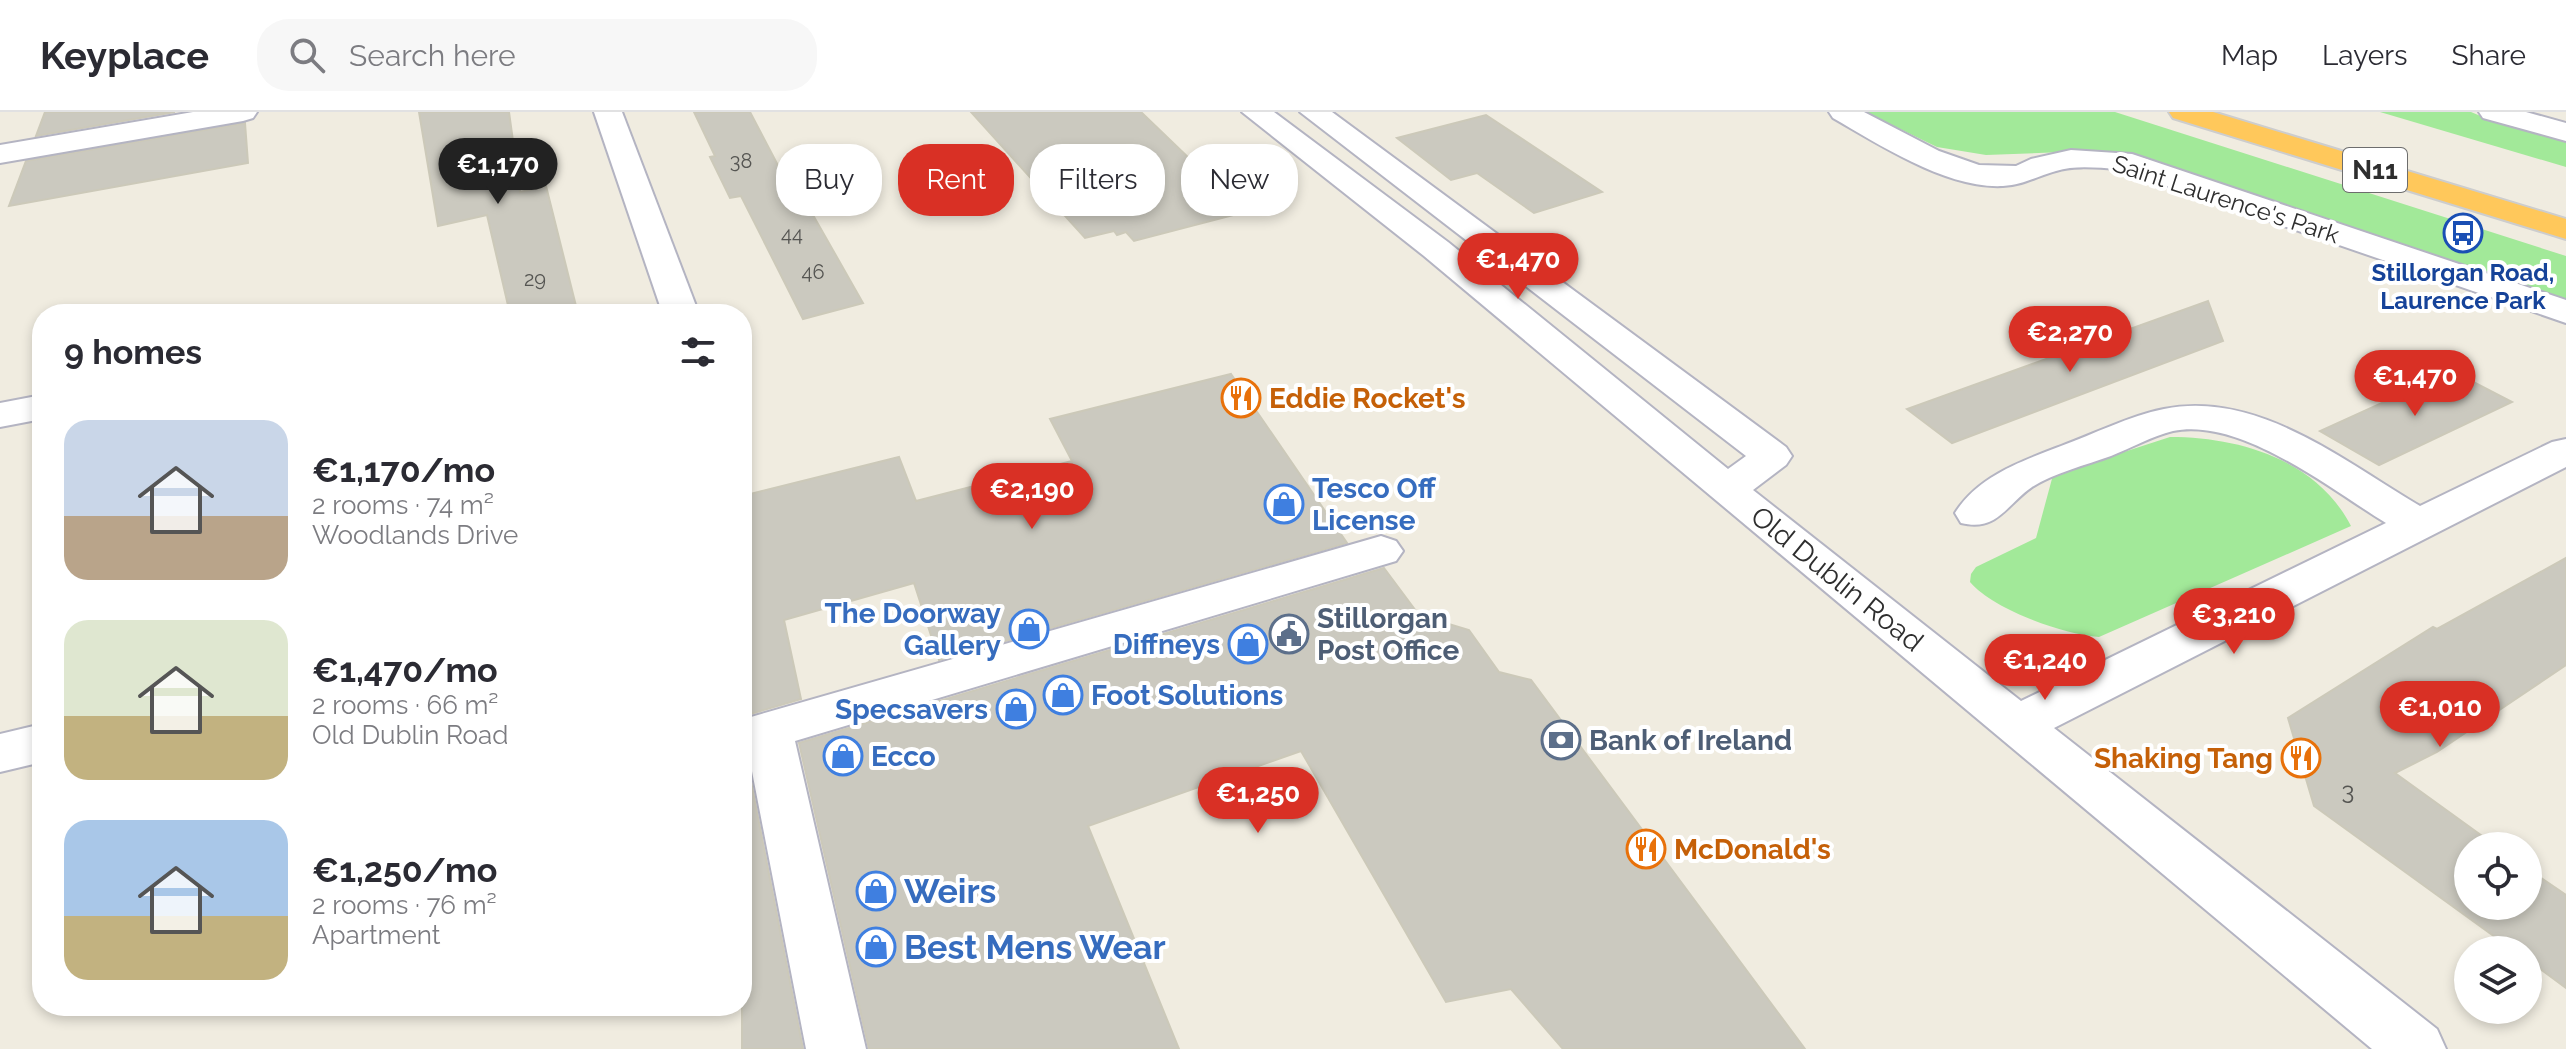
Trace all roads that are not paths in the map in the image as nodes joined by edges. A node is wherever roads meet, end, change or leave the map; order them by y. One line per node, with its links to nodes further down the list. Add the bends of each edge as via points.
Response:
1 (608, 112): 11 (street)
2 (1314, 112): 16 (street, via 1772,456)
3 (1843, 112): 12 (street, Saint Laurence's Park, via 1943,164 1978,175 2019,176 2071,158 2121,160)
4 (2183, 112): 10 (highway, N11)
5 (2493, 112): 8 (street)
6 (228, 113): 9 (street)
7 (1274, 115): 16 (street, Old Dublin Road)
8 (2566, 132)
9 (0, 154)
10 (2566, 229)
11 (677, 304)
12 (2566, 312)
13 (32, 409): 14 (street)
14 (0, 415)
15 (2566, 451): 18 (street)
16 (1727, 490): 20 (street, Old Dublin Road)
17 (1976, 513): 18 (street, via 2019,477 2167,420 2200,418 2240,423 2280,441)
18 (2420, 525): 20 (street)
19 (1381, 551): 23 (street, via 768,730)
20 (2016, 725): 24 (street, Old Dublin Road)
21 (32, 745): 22 (street)
22 (0, 753)
23 (836, 1049)
24 (2416, 1049)

